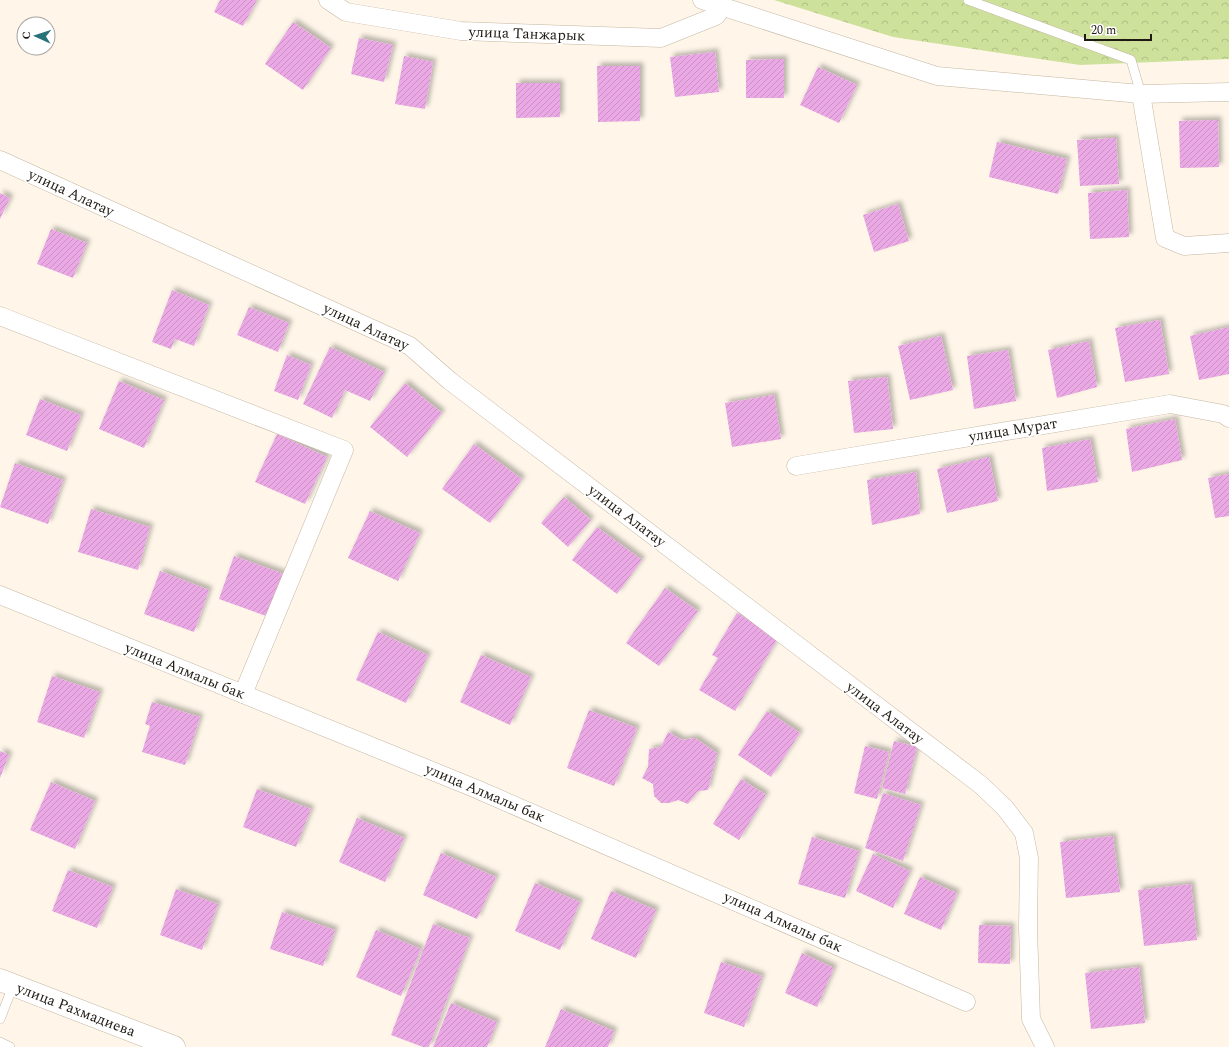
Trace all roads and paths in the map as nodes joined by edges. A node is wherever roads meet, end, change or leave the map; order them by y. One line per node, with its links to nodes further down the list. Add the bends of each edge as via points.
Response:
1 (328, 0): 4 (street, улица Танжарык, via 346,12 461,32 661,38 716,16)
2 (702, 0): 4 (street)
3 (968, 0): 6 (lane, via 1131,60)
4 (722, 7): 6 (street, via 936,76)
5 (1229, 92): 6 (street)
6 (1141, 94): 8 (street, via 1165,238 1184,246)
7 (0, 160): 20 (street, улица Алатау, via 410,346 450,381 981,784 1005,808 1024,833 1029,858 1031,1019)
8 (1229, 243)
9 (0, 316): 13 (street, via 344,450)
10 (1229, 418): 11 (street, улица Мурат, via 1223,414 1170,404)
11 (796, 466)
12 (0, 595): 13 (street, улица Алмалы бак)
13 (242, 694): 15 (street, улица Алмалы бак, via 474,788)
14 (7, 983): 16 (lane); 19 (street, улица Рахмадиева)
15 (966, 1002)
16 (0, 1019)
17 (0, 1042): 18 (lane)
18 (10, 1047)
19 (174, 1047)
20 (1045, 1047)

